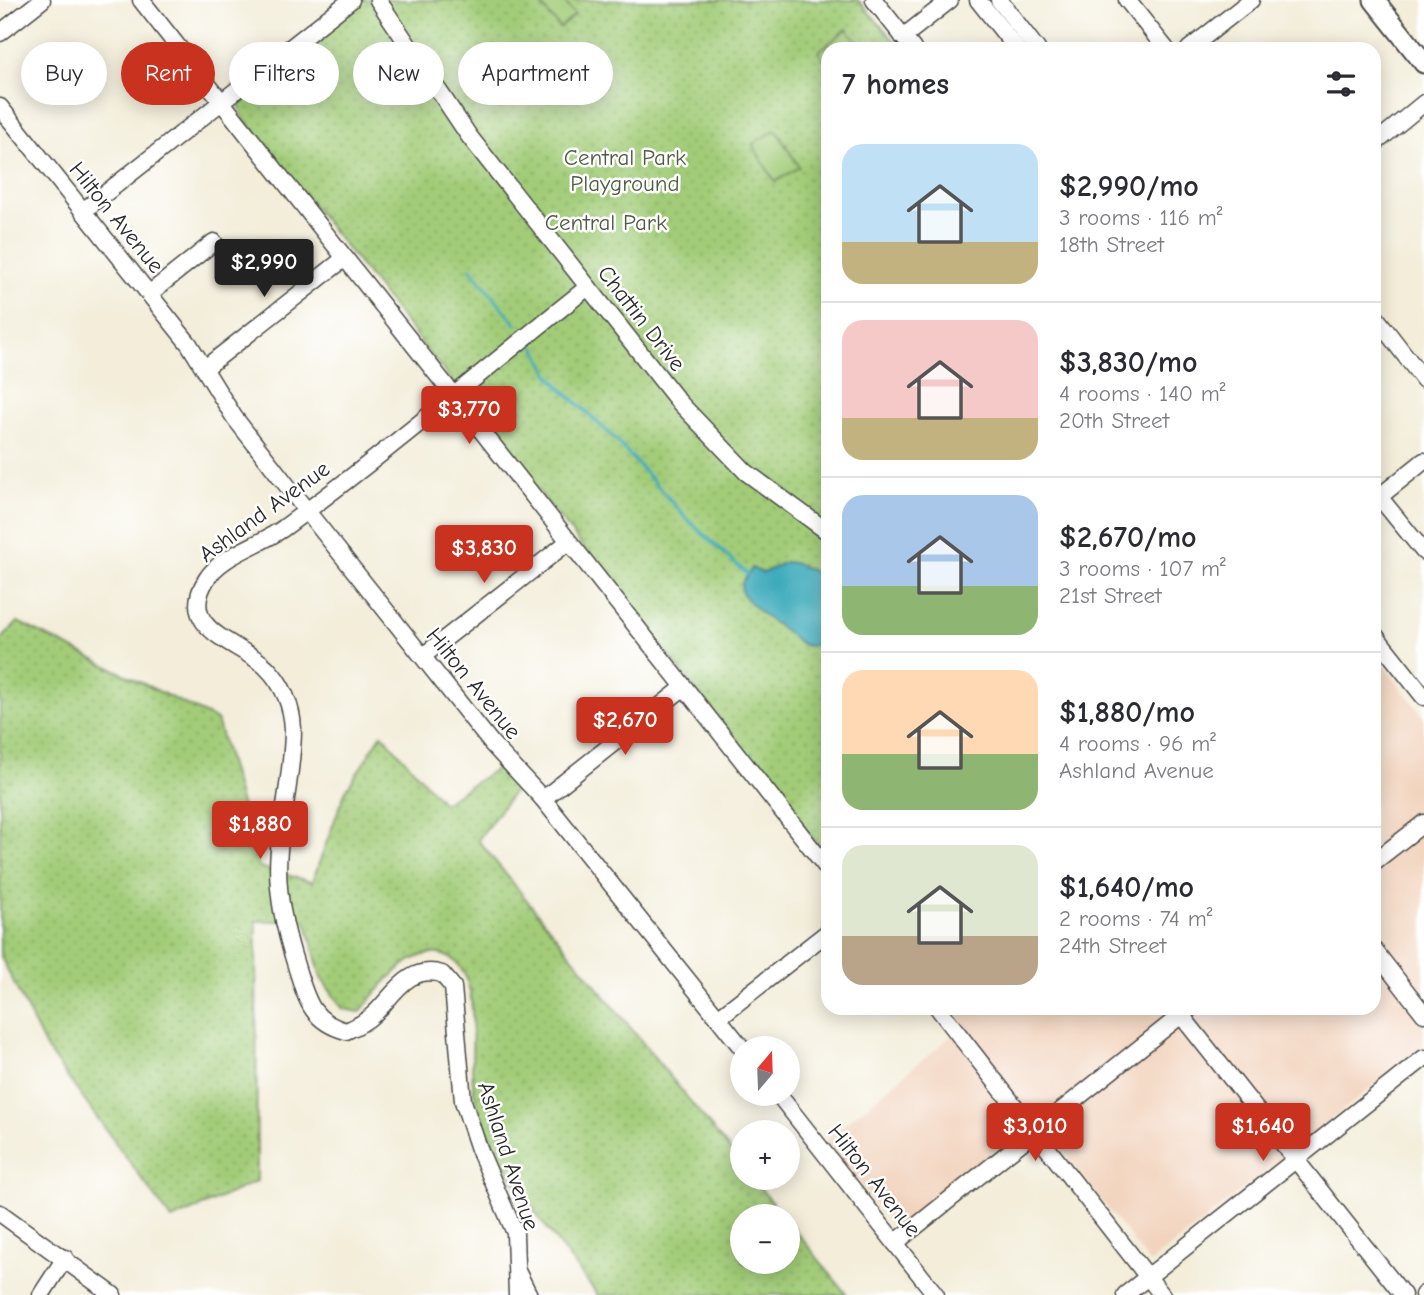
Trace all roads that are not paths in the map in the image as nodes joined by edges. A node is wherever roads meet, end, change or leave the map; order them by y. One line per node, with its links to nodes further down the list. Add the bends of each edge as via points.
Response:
1 (42, 0): 12 (street)
2 (141, 0): 20 (street)
3 (351, 0): 20 (street)
4 (378, 0): 27 (street, Chattin Drive, via 468,136)
5 (874, 0): 13 (street)
6 (950, 0): 14 (street)
7 (978, 0): 15 (street)
8 (999, 0): 16 (street)
9 (1127, 0): 17 (street)
10 (1251, 0): 18 (street)
11 (1374, 0): 19 (main road)
12 (0, 33)
13 (907, 42)
14 (909, 42)
15 (1011, 42)
16 (1032, 42)
17 (1160, 42)
18 (1198, 42)
19 (1424, 63)
20 (223, 102): 24 (street); 26 (street)
21 (1424, 103): 23 (street)
22 (0, 107): 24 (street, Hilton Avenue)
23 (1381, 138)
24 (83, 211): 28 (street, Hilton Avenue)
25 (214, 242): 28 (street)
26 (345, 258): 30 (street); 32 (street)
27 (588, 287): 32 (street, Ashland Avenue); 37 (street, Chattin Drive, via 716,443 764,486)
28 (149, 294): 30 (street, Hilton Avenue)
29 (1381, 324): 31 (street)
30 (205, 369): 36 (street, Hilton Avenue, via 234,418)
31 (1424, 380)
32 (453, 395): 36 (street, Ashland Avenue); 38 (street)
33 (1424, 461): 34 (street)
34 (1381, 497)
35 (1381, 502): 39 (street)
36 (306, 510): 41 (street, Hilton Avenue); 63 (street, Ashland Avenue, via 218,568 207,579 198,606 214,635 265,666 290,709 292,756 278,851 284,928 311,1007 332,1027 346,1031 361,1024 403,982 423,972 433,971 449,980 456,998 463,1101 515,1233)
37 (821, 527)
38 (568, 542): 41 (street); 42 (street)
39 (1424, 552)
40 (1381, 643): 43 (street)
41 (423, 656): 44 (street, Hilton Avenue, via 492,744)
42 (683, 688): 44 (street); 47 (street)
43 (1424, 697)
44 (543, 799): 54 (street, Hilton Avenue)
45 (1424, 823): 46 (street)
46 (1381, 857)
47 (821, 860)
48 (821, 937): 54 (street)
49 (1381, 959): 50 (street)
50 (1424, 1014)
51 (943, 1015): 58 (street)
52 (1181, 1015): 58 (street)
53 (1189, 1015): 59 (street)
54 (718, 1018): 55 (street, Hilton Avenue)
55 (732, 1036)
56 (1424, 1058): 59 (street)
57 (787, 1106): 61 (street, Hilton Avenue)
58 (1034, 1132): 61 (street); 64 (street)
59 (1297, 1160): 64 (street); 72 (street)
60 (0, 1213): 62 (street)
61 (895, 1243): 69 (street, Hilton Avenue)
62 (65, 1258): 65 (street); 66 (street)
63 (516, 1269): 67 (street, Ashland Avenue); 68 (street)
64 (1147, 1277): 70 (street); 71 (street)
65 (41, 1295)
66 (113, 1295)
67 (517, 1295)
68 (530, 1295)
69 (936, 1295)
70 (1125, 1295)
71 (1162, 1295)
72 (1403, 1295)

